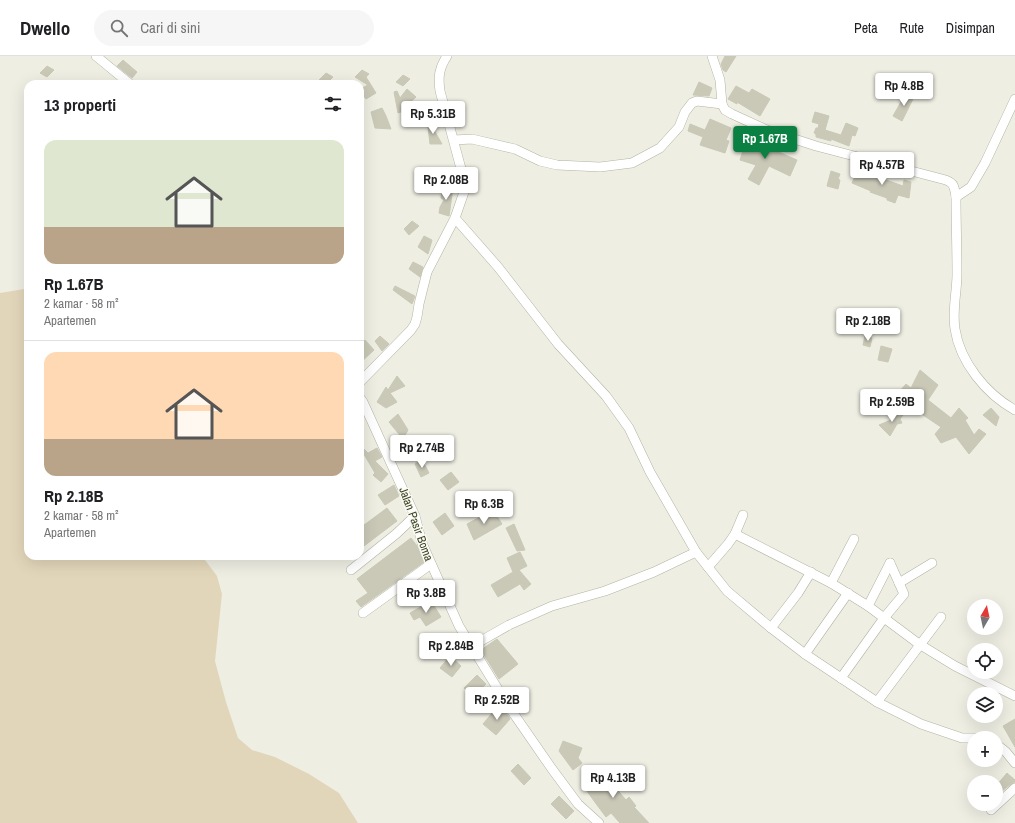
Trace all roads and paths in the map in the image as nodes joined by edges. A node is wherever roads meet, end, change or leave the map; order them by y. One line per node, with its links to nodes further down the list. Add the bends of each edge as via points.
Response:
1 (96, 56): 4 (street)
2 (447, 56): 7 (street, via 438,79)
3 (712, 56): 6 (street, via 720,80)
4 (125, 80)
5 (1015, 99): 8 (street, via 971,187)
6 (722, 104): 7 (street, via 697,101 692,103 679,127 660,148 632,163 600,167 557,165 515,149 472,139); 8 (street, via 725,110 767,130 816,146 949,181 954,186)
7 (454, 140): 9 (street, via 464,185)
8 (956, 197): 12 (street, via 957,276 954,308 960,348 976,377)
9 (455, 218): 10 (street, via 427,272 415,324); 17 (street, via 498,267 558,344 606,396 629,428 650,472)
10 (364, 378)
11 (364, 404): 14 (street, Jalan Pasir Boma)
12 (1015, 410)
13 (742, 515): 15 (street)
14 (415, 516): 18 (street); 21 (street, Jalan Pasir Boma)
15 (735, 534): 22 (street); 24 (street)
16 (854, 539): 25 (street)
17 (696, 552): 22 (street); 34 (street, via 605,591 552,606 509,625)
18 (364, 560)
19 (364, 560): 23 (street)
20 (932, 563): 26 (street)
21 (431, 564): 29 (street); 34 (street, Jalan Pasir Boma, via 459,626)
22 (708, 567): 32 (street, via 727,591)
23 (351, 570)
24 (811, 572): 25 (street); 32 (street)
25 (831, 583): 27 (street)
26 (899, 583): 28 (street, via 890,563); 31 (street, via 904,594)
27 (848, 594): 28 (street); 35 (street)
28 (868, 606): 31 (street)
29 (363, 613)
30 (940, 617): 33 (street)
31 (884, 618): 33 (street); 36 (street)
32 (771, 628): 35 (street)
33 (919, 644): 37 (street, via 955,666); 38 (street)
34 (472, 646): 44 (street, Jalan Pasir Boma, via 507,704 552,769 578,804)
35 (805, 654): 36 (street)
36 (841, 678): 38 (street)
37 (1015, 696)
38 (877, 702): 39 (street, via 921,724)
39 (967, 738)
40 (1003, 750): 41 (street)
41 (1015, 763)
42 (1015, 788): 43 (street)
43 (1003, 799)
44 (599, 823)

